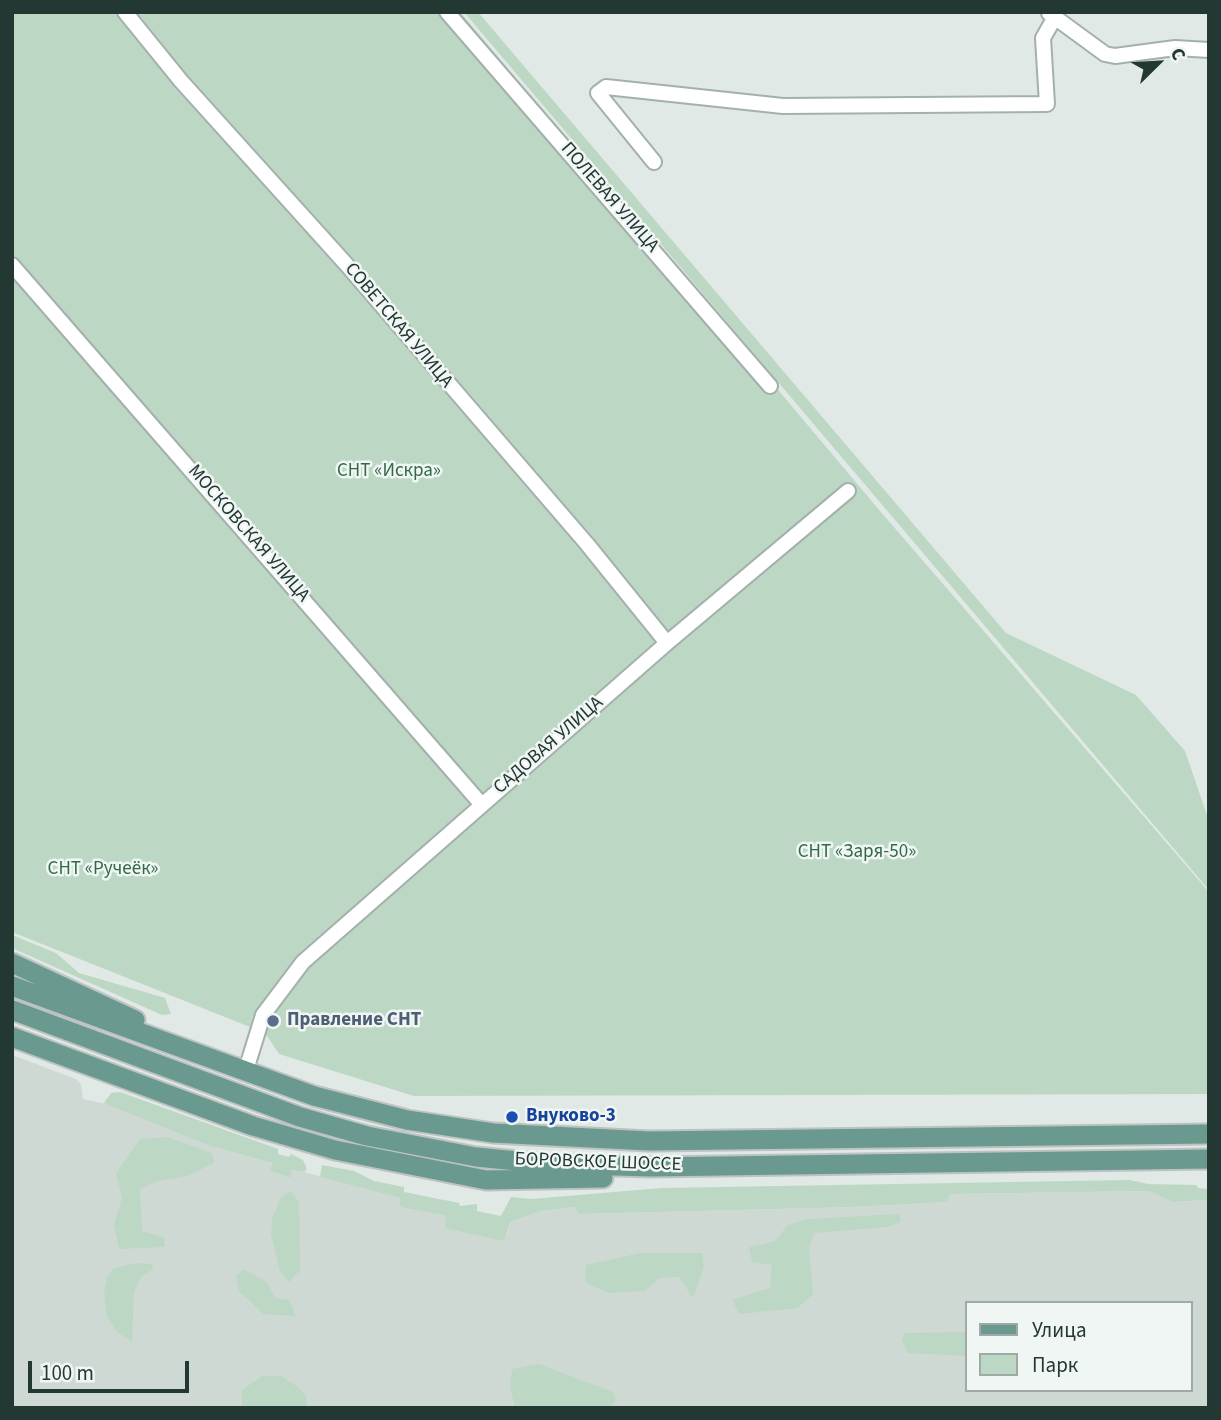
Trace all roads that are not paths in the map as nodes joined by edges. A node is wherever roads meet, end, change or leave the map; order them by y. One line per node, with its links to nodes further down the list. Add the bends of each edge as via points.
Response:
1 (125, 12): 9 (street, СОВЕТСКАЯ УЛИЦА, via 587,544)
2 (447, 12): 7 (street, ПОЛЕВАЯ УЛИЦА)
3 (1051, 15): 4 (street, via 1105,54); 5 (street, via 1043,38 1047,104 783,106 607,87 598,93)
4 (1209, 50)
5 (654, 162)
6 (12, 265): 10 (street, МОСКОВСКАЯ УЛИЦА)
7 (770, 386)
8 (848, 491): 9 (street, САДОВАЯ УЛИЦА)
9 (667, 643): 10 (street, САДОВАЯ УЛИЦА)
10 (482, 804): 16 (street, САДОВАЯ УЛИЦА, via 303,962 262,1015)
11 (12, 964): 15 (main road, via 149,1026)
12 (12, 986): 15 (main road, БОРОВСКОЕ ШОССЕ)
13 (12, 1010): 19 (main road, БОРОВСКОЕ ШОССЕ, via 255,1102 367,1136 477,1157)
14 (12, 1037): 19 (main road, via 253,1126 390,1163 499,1181 606,1178)
15 (197, 1055): 16 (main road, БОРОВСКОЕ ШОССЕ)
16 (245, 1073): 17 (main road, БОРОВСКОЕ ШОССЕ, via 407,1120 518,1136 729,1141)
17 (1209, 1134)
18 (1209, 1159): 19 (main road, БОРОВСКОЕ ШОССЕ)
19 (651, 1167)

